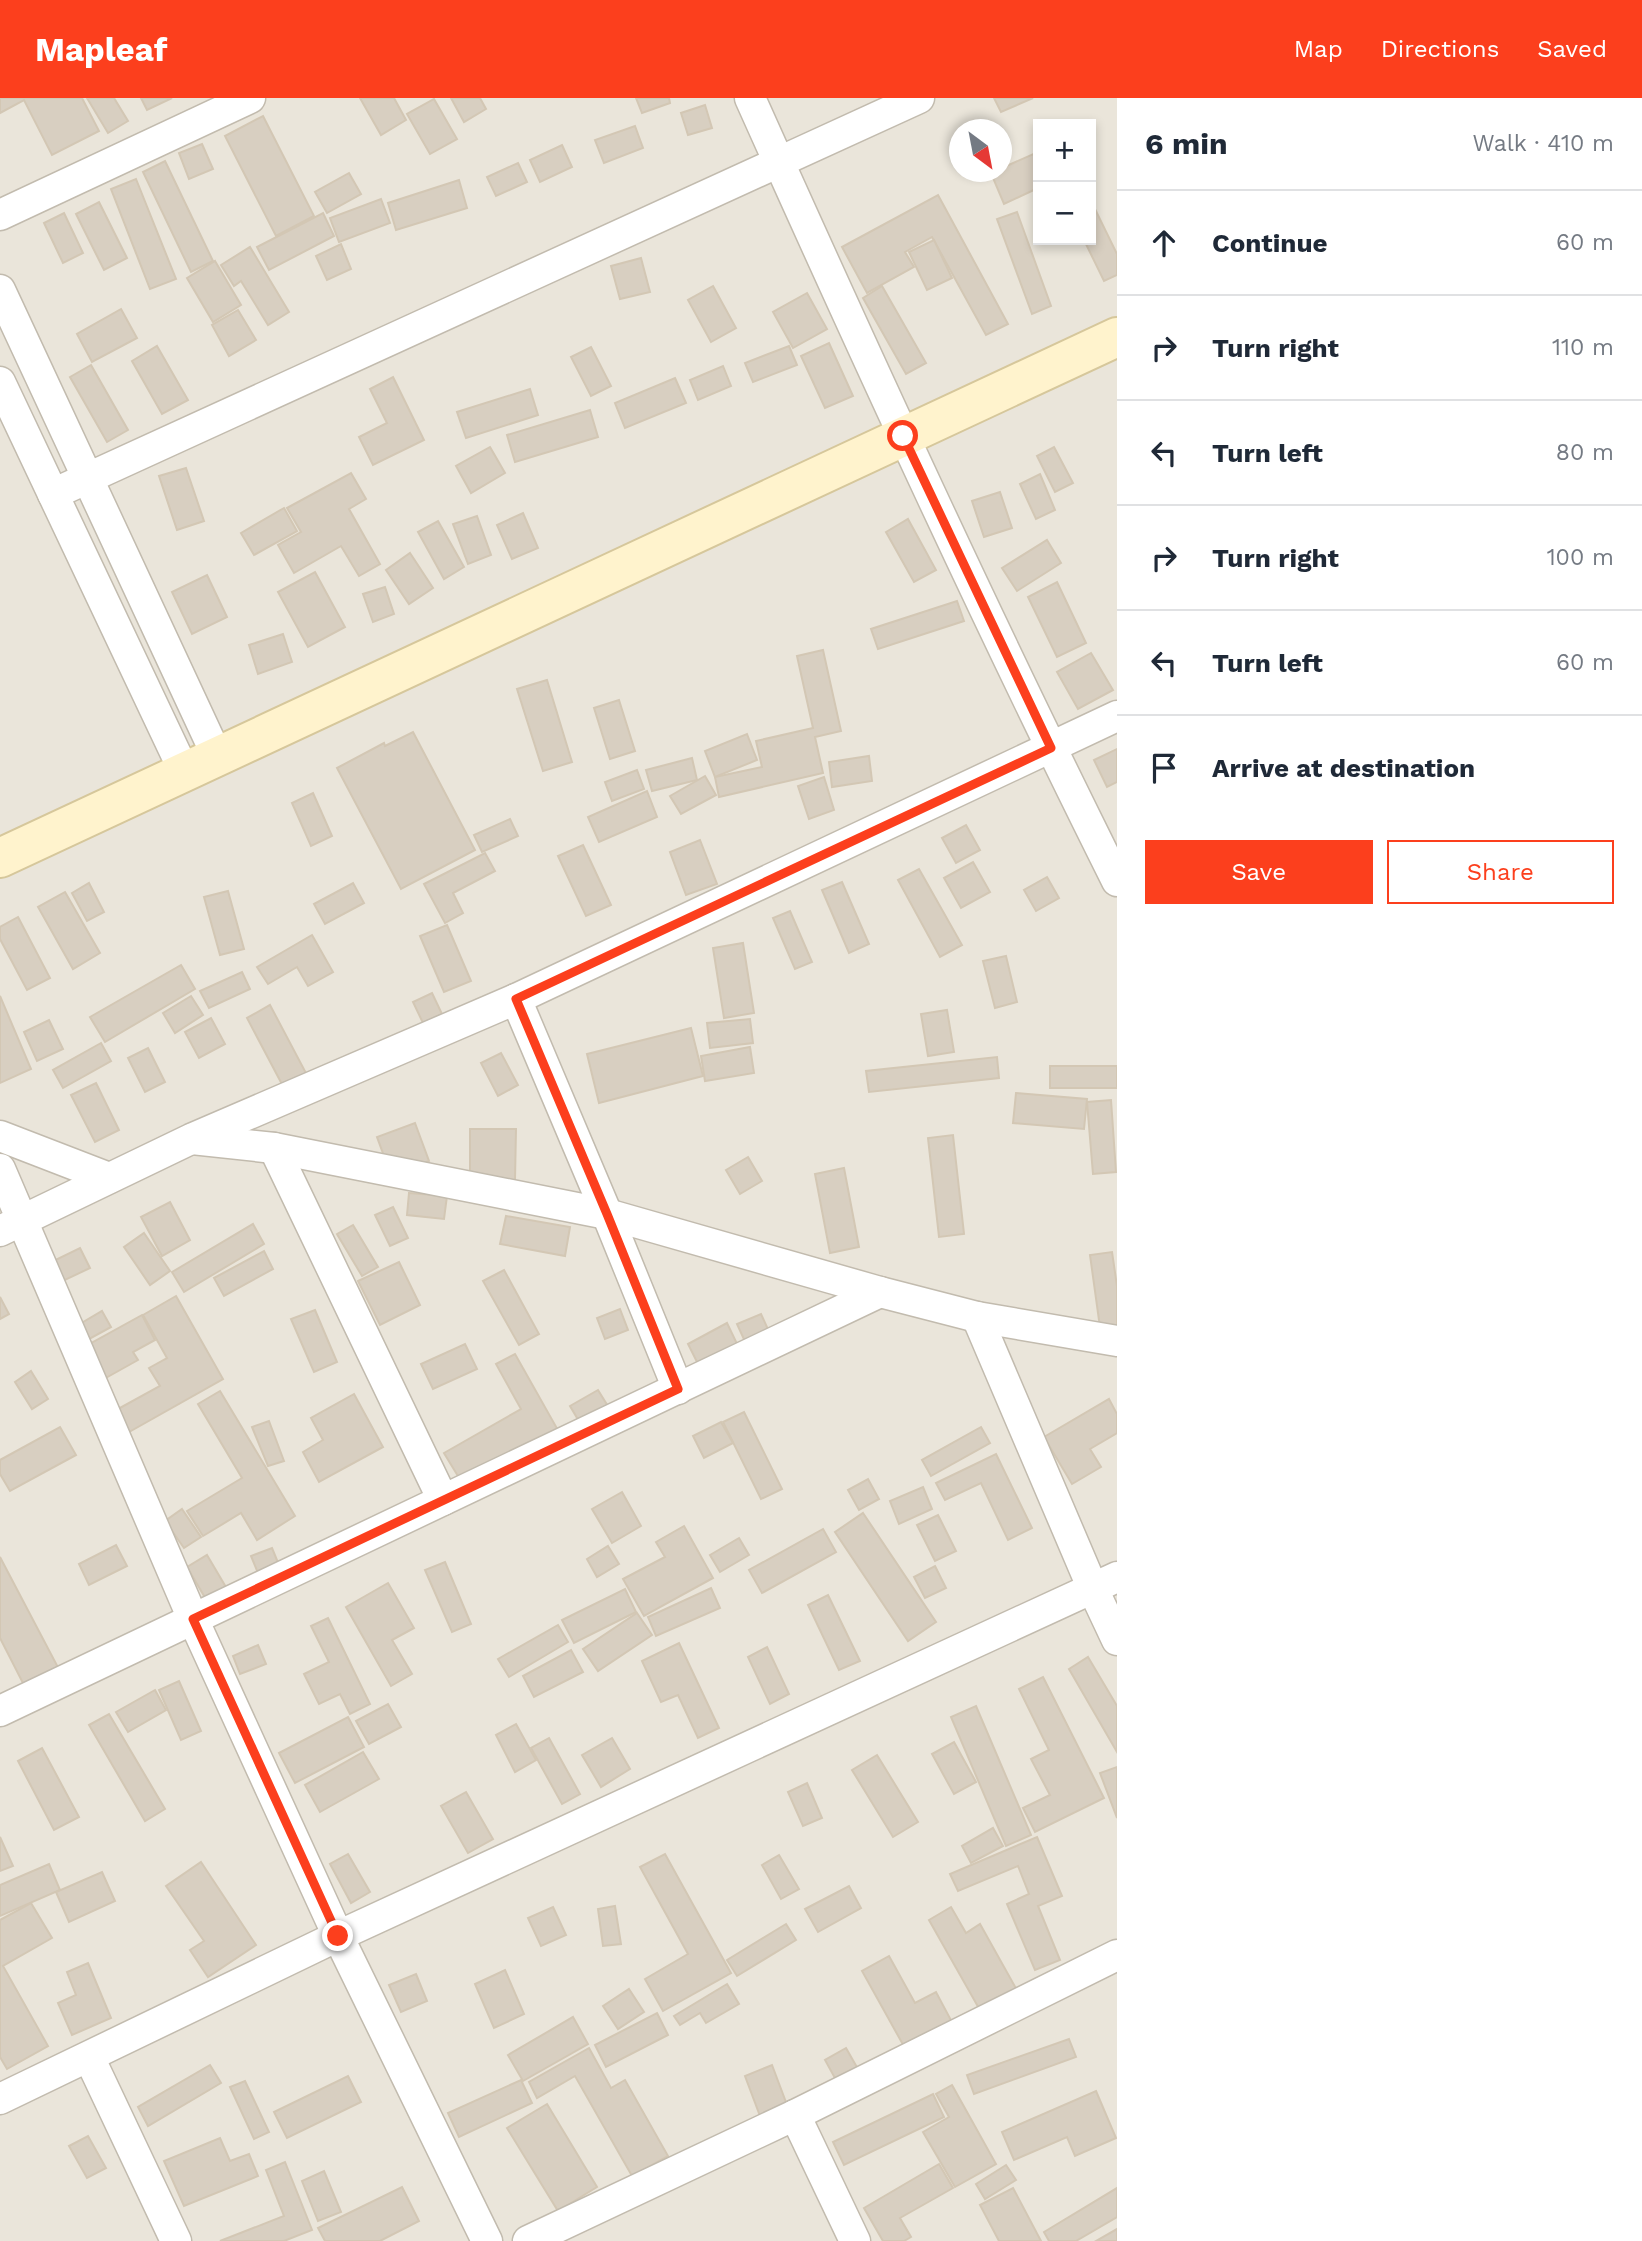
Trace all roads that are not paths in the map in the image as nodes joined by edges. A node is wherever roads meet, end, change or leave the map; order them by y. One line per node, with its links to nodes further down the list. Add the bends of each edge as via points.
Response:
1 (250, 98): 5 (street)
2 (750, 98): 4 (street)
3 (919, 98): 4 (street)
4 (778, 161): 9 (street); 10 (street)
5 (0, 215)
6 (0, 290): 10 (street)
7 (1117, 337): 9 (street)
8 (0, 382): 11 (street)
9 (903, 436): 13 (street); 14 (street)
10 (88, 478): 11 (street); 14 (street)
11 (53, 494): 14 (street)
12 (1117, 716): 13 (street)
13 (1051, 748): 16 (street); 17 (street)
14 (201, 763): 15 (street)
15 (0, 858)
16 (1117, 881)
17 (516, 999): 19 (street); 23 (street)
18 (0, 1136): 22 (street)
19 (191, 1139): 20 (street); 22 (street)
20 (274, 1148): 23 (street); 29 (street)
21 (0, 1169): 24 (street)
22 (108, 1178): 24 (street)
23 (607, 1214): 25 (street); 28 (street)
24 (11, 1225): 31 (street)
25 (880, 1293): 26 (street); 28 (street)
26 (977, 1317): 27 (street); 30 (street)
27 (1117, 1341)
28 (678, 1389): 29 (street)
29 (443, 1500): 31 (street)
30 (1105, 1583): 32 (street); 34 (street)
31 (193, 1619): 33 (street); 34 (street)
32 (1117, 1640)
33 (0, 1711)
34 (338, 1936): 36 (street); 40 (street)
35 (1117, 1955): 38 (street)
36 (89, 2057): 37 (street); 39 (street)
37 (0, 2099)
38 (795, 2115): 41 (street); 42 (street)
39 (176, 2241)
40 (487, 2241)
41 (528, 2241)
42 (855, 2241)

